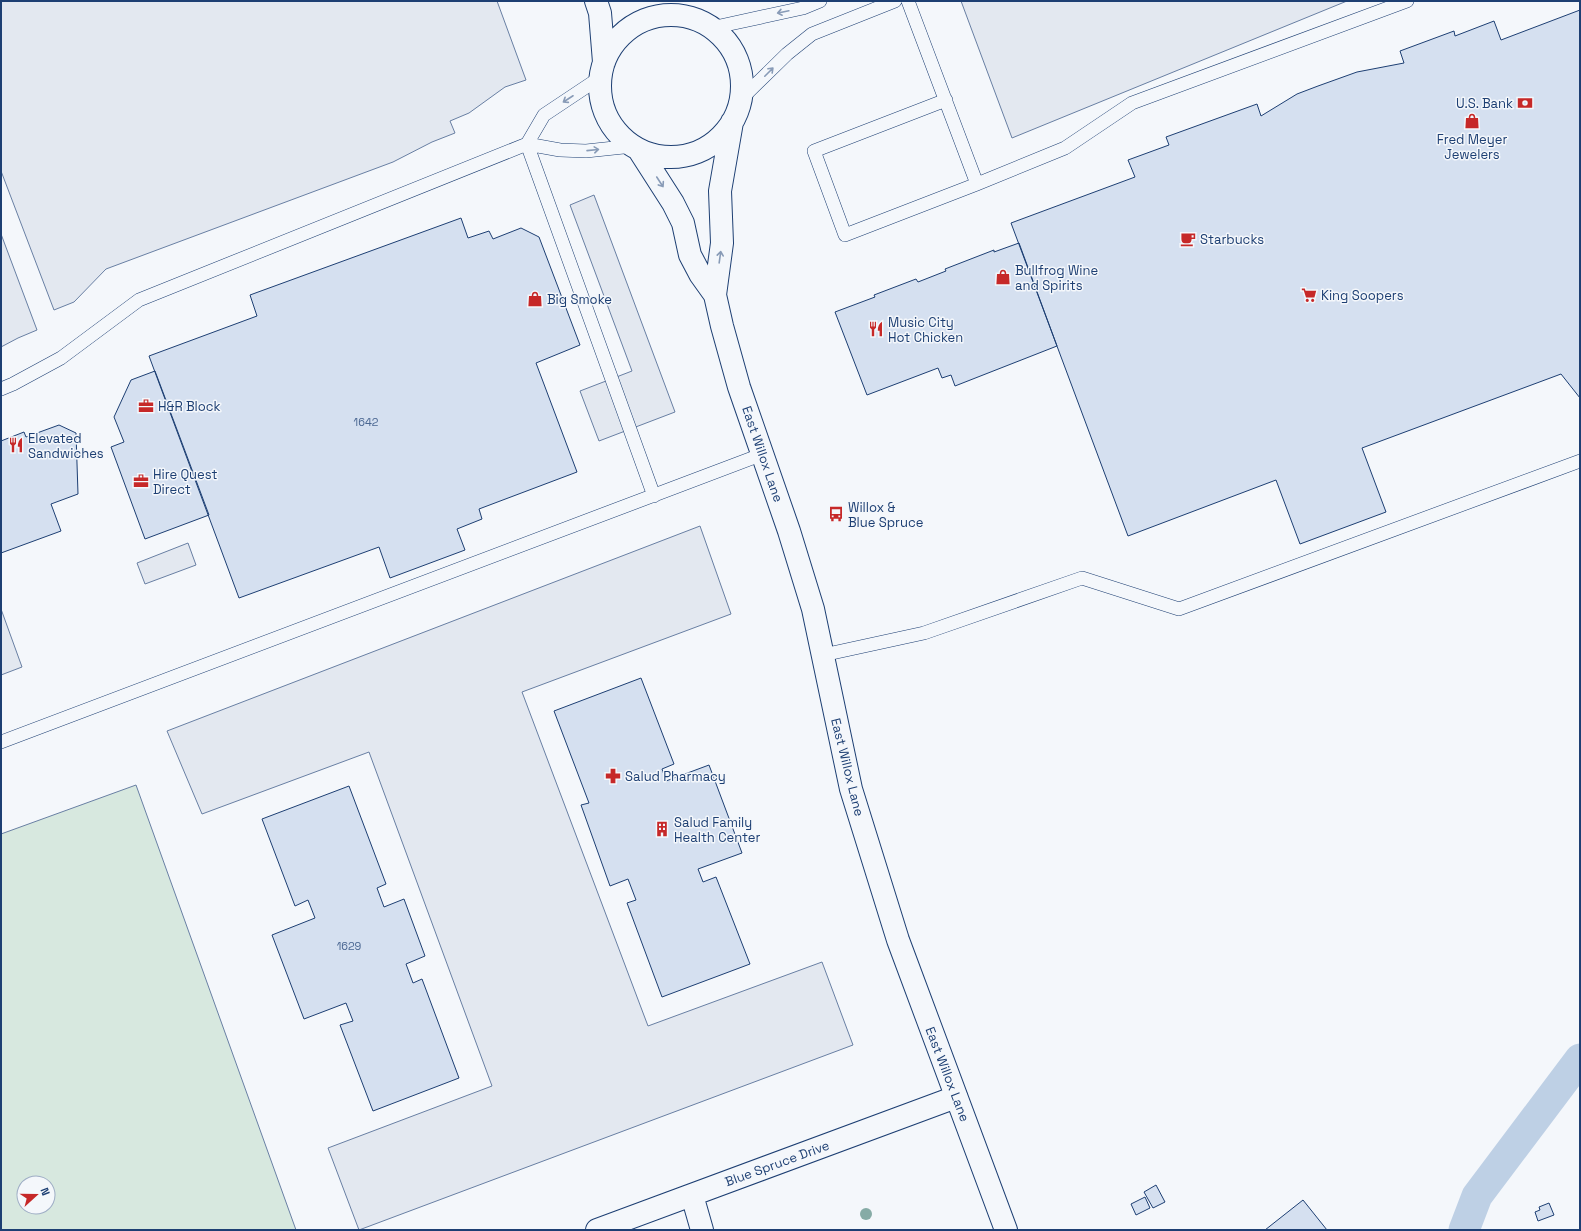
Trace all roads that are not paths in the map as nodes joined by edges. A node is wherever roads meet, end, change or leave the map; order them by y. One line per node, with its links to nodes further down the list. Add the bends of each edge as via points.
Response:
1 (596, 1): 8 (main road, via 600,13)
2 (668, 1): 7 (main road)
3 (820, 1): 7 (lane, one-way to 7, via 803,8)
4 (895, 1): 9 (lane, one-way to 4, via 787,54 812,34)
5 (908, 1): 10 (lane)
6 (1407, 1): 14 (lane, via 1132,103 1065,148)
7 (705, 24): 8 (main road, via 676,15 653,17 632,26 615,41); 9 (main road, via 718,33 734,52 742,75)
8 (602, 69): 12 (lane, one-way to 12, via 544,114); 13 (main road, via 601,102 609,122 622,138)
9 (741, 99): 11 (main road)
10 (946, 100): 14 (lane); 14 (lane, via 814,151 845,235)
11 (732, 122): 13 (main road, via 719,139 701,151 681,157 659,156); 15 (main road, East Willox Lane, one-way to 11, via 722,243 720,191)
12 (527, 144): 13 (lane, one-way to 13, via 560,150 586,151); 16 (lane, via 139,300 61,358); 19 (lane)
13 (636, 148): 15 (main road, East Willox Lane, one-way to 15, via 673,203 683,223 690,255)
14 (977, 184)
15 (715, 295): 17 (main road, East Willox Lane, via 739,387)
16 (1, 389)
17 (763, 454): 19 (lane); 20 (main road, East Willox Lane, via 813,609)
18 (1580, 461): 20 (lane, via 1179,608 1082,578 924,633)
19 (654, 496): 21 (lane)
20 (823, 655): 22 (main road, East Willox Lane, via 851,789 898,940)
21 (1, 742)
22 (956, 1097): 23 (main road, Blue Spruce Drive); 26 (main road, East Willox Lane)
23 (692, 1195): 24 (main road, Blue Spruce Drive); 25 (main road)
24 (597, 1230)
25 (702, 1230)
26 (1006, 1230)

